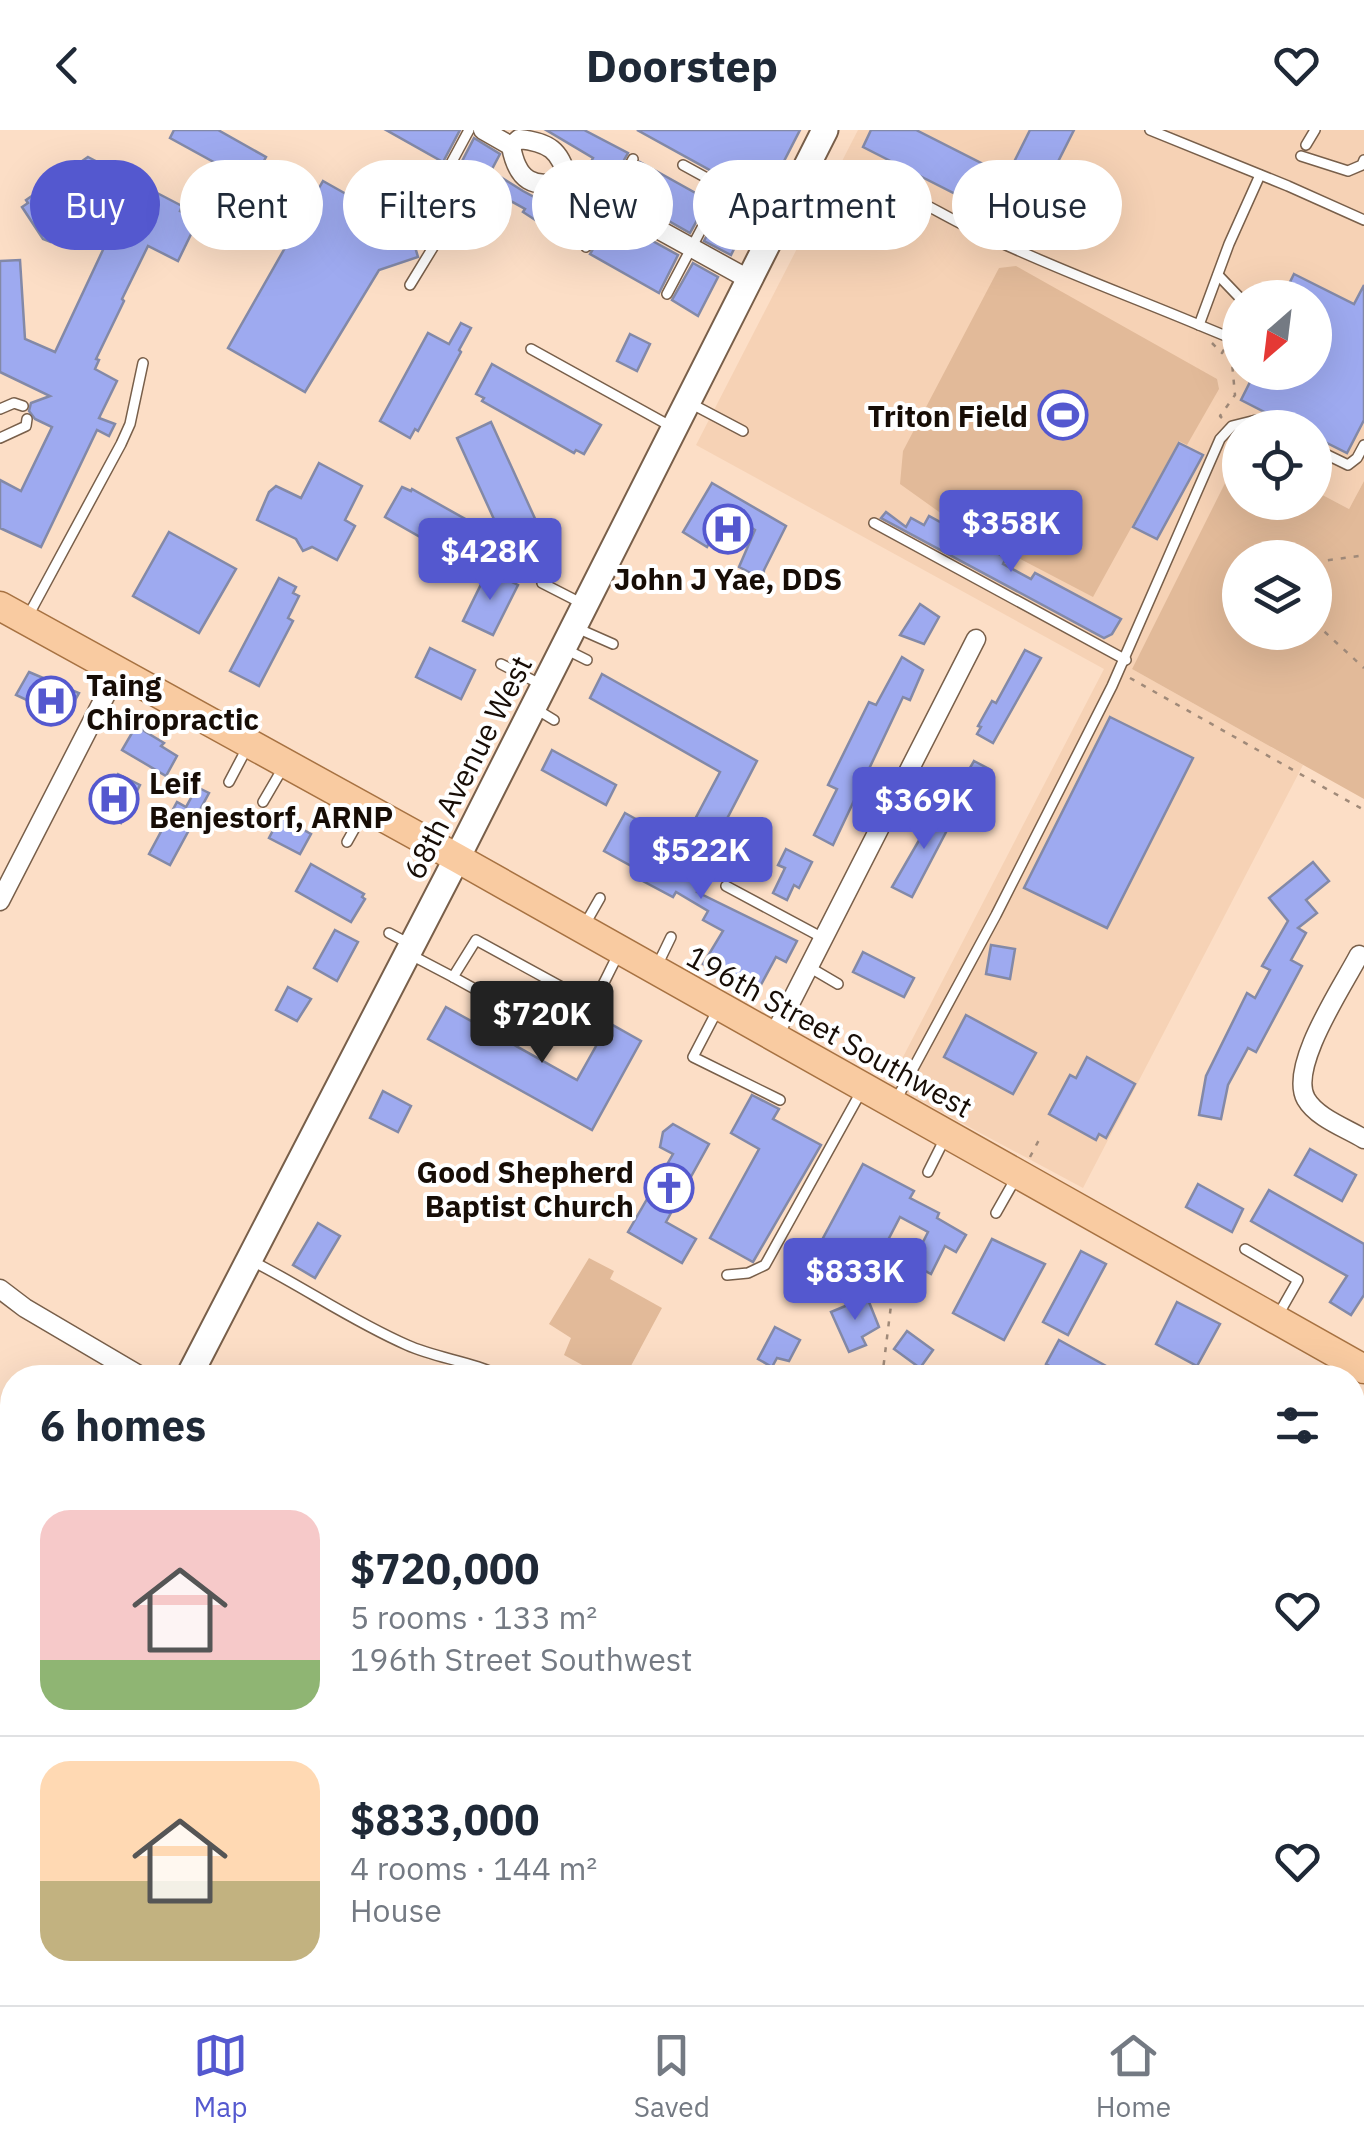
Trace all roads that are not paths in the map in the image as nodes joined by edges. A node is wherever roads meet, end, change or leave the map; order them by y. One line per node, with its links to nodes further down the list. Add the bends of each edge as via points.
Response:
1 (469, 130): 9 (lane)
2 (483, 130): 7 (street)
3 (825, 130): 11 (street, 68th Avenue West)
4 (1150, 130): 15 (lane)
5 (1315, 130): 6 (lane)
6 (1306, 145)
7 (511, 146): 10 (street, via 519,139 543,141); 16 (street, via 515,168)
8 (1301, 156): 12 (lane, via 1348,171)
9 (453, 160)
10 (563, 160)
11 (810, 160)
12 (1364, 160)
13 (683, 165): 14 (lane)
14 (693, 171)
15 (1260, 175): 18 (lane); 24 (lane)
16 (532, 182)
17 (932, 208): 29 (lane, via 1099,287)
18 (1364, 220)
19 (673, 238): 21 (street)
20 (693, 244): 21 (lane)
21 (691, 248): 25 (street); 28 (lane)
22 (431, 250): 27 (lane)
23 (765, 250): 25 (street, 68th Avenue West)
24 (1218, 274): 26 (lane); 29 (lane)
25 (750, 280): 33 (street, 68th Avenue West)
26 (1223, 280)
27 (410, 285)
28 (667, 294)
29 (1199, 325): 30 (lane)
30 (1222, 334)
31 (531, 349): 37 (lane)
32 (144, 363): 45 (lane, via 121,444)
33 (688, 402): 37 (street, 68th Avenue West); 38 (lane)
34 (23, 406): 35 (lane)
35 (0, 410)
36 (27, 419): 40 (lane, via 20,431)
37 (674, 428): 46 (street, 68th Avenue West)
38 (744, 431)
39 (1222, 437): 50 (lane)
40 (0, 438)
41 (1364, 444): 42 (lane, via 1348,465)
42 (1332, 457)
43 (874, 523): 50 (lane)
44 (542, 583): 46 (lane)
45 (8, 615): 52 (main road, 196th Street Southwest)
46 (574, 627): 48 (lane); 49 (lane); 53 (street, 68th Avenue West)
47 (976, 639): 67 (street)
48 (613, 644)
49 (587, 660)
50 (1126, 660): 80 (lane)
51 (501, 664): 53 (lane)
52 (118, 671): 54 (main road, 196th Street Southwest); 63 (street)
53 (544, 705): 60 (street, 68th Avenue West)
54 (249, 743): 55 (main road, 196th Street Southwest); 56 (lane)
55 (286, 764): 57 (lane); 58 (main road, 196th Street Southwest)
56 (229, 782)
57 (264, 802)
58 (366, 808): 59 (lane); 60 (main road, 196th Street Southwest)
59 (347, 842)
60 (457, 858): 64 (main road, 196th Street Southwest); 68 (street, 68th Avenue West)
61 (726, 886): 67 (lane)
62 (600, 898): 64 (lane)
63 (0, 901)
64 (582, 929): 69 (main road, 196th Street Southwest)
65 (388, 933): 68 (lane)
66 (671, 937): 72 (lane)
67 (823, 938): 71 (street)
68 (410, 949): 73 (lane); 87 (street, 68th Avenue West)
69 (620, 951): 72 (main road, 196th Street Southwest); 75 (lane)
70 (1359, 955): 82 (street, via 1301,1077 1319,1113)
71 (809, 967): 74 (lane); 77 (street)
72 (655, 970): 76 (main road, 196th Street Southwest)
73 (452, 977): 75 (lane, via 560,1036 574,1032); 75 (lane, via 476,940)
74 (838, 984)
75 (591, 1003)
76 (719, 1006): 77 (main road, 196th Street Southwest); 79 (lane, via 693,1057)
77 (773, 1037): 78 (main road, 196th Street Southwest)
78 (864, 1088): 80 (main road, 196th Street Southwest); 88 (lane, via 764,1265)
79 (780, 1100)
80 (894, 1104): 81 (main road, 196th Street Southwest)
81 (948, 1134): 83 (main road, 196th Street Southwest); 84 (lane)
82 (1364, 1139)
83 (1023, 1168): 85 (lane); 90 (main road, 196th Street Southwest)
84 (928, 1172)
85 (996, 1213)
86 (1245, 1249): 90 (lane, via 1298,1280)
87 (249, 1259): 93 (street, 68th Avenue West); 94 (lane, via 406,1345)
88 (727, 1275)
89 (0, 1289): 92 (street)
90 (1276, 1320): 91 (main road, 196th Street Southwest)
91 (1362, 1364)
92 (122, 1365)
93 (195, 1365)
94 (471, 1365)

